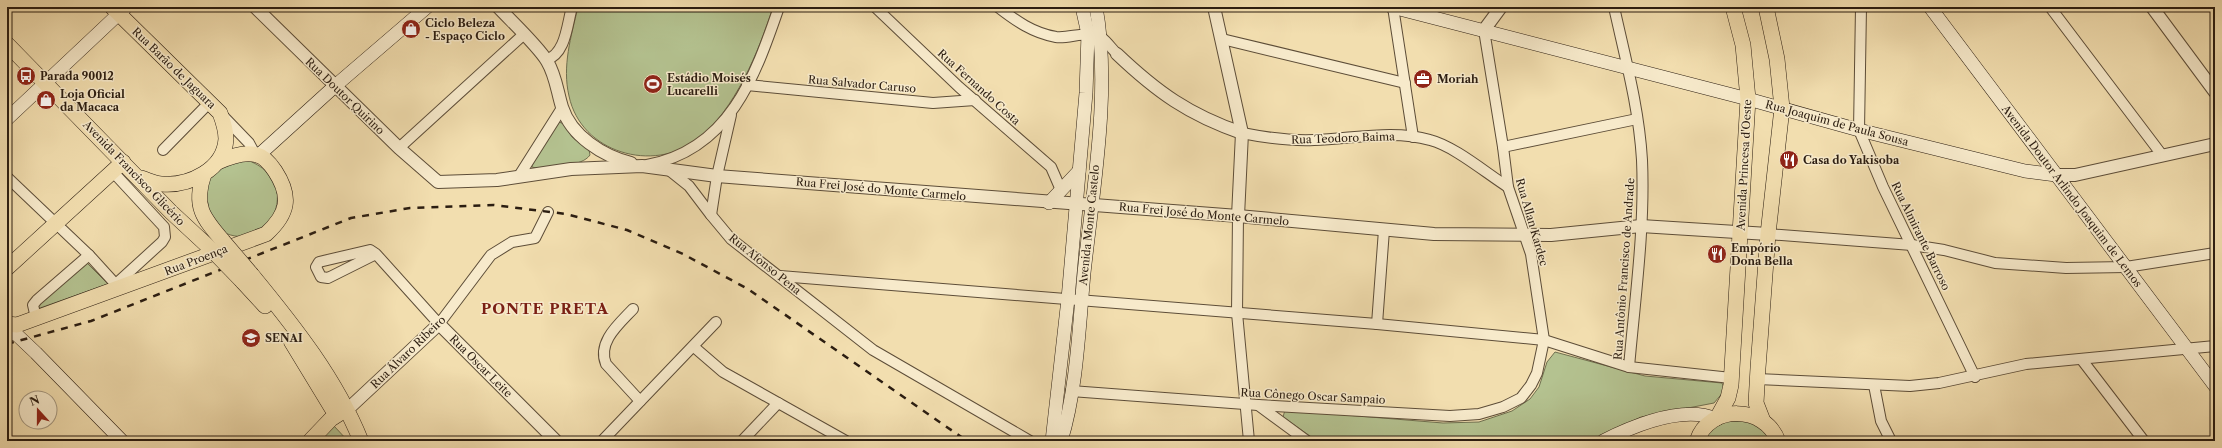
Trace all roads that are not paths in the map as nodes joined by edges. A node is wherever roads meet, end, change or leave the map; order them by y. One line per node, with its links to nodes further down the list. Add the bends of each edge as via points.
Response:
1 (255, 7): 33 (street, Rua Doutor Quirino)
2 (427, 7): 33 (main road)
3 (498, 7): 23 (street)
4 (572, 7): 28 (street, via 561,48 557,54)
5 (779, 7): 32 (street)
6 (874, 7): 36 (street, Rua Fernando Costa)
7 (998, 7): 22 (street, via 1031,30 1044,34 1058,37)
8 (1082, 7): 22 (main road, Avenida Monte Castelo)
9 (1096, 7): 24 (main road, Avenida Monte Castelo)
10 (1214, 7): 25 (street)
11 (1392, 7): 21 (main road, Rua Joaquim de Paula Sousa); 31 (street)
12 (1500, 7): 21 (street)
13 (1614, 7): 29 (street, Rua Antônio Francisco de Andrade)
14 (1733, 7): 35 (main road, Avenida Princesa d'Oeste, via 1742,45)
15 (1766, 7): 39 (main road, via 1777,59)
16 (1861, 7): 43 (street, Rua Almirante Barroso)
17 (2050, 7): 52 (street)
18 (2152, 7): 34 (street)
19 (1932, 8): 49 (main road, Avenida Doutor Arlindo Joaquim de Lemos)
20 (119, 9): 30 (main road); 37 (main road, Rua Barão de Jaguara)
21 (1484, 30): 29 (main road, Rua Joaquim de Paula Sousa); 47 (street, Rua Allan Kardec)
22 (1088, 34): 24 (street); 58 (main road, Avenida Monte Castelo)
23 (523, 35): 28 (street); 48 (street)
24 (1101, 37): 27 (street); 69 (main road, Avenida Monte Castelo, via 1100,107)
25 (1222, 39): 31 (street); 44 (street)
26 (7, 44): 30 (main road, Avenida Francisco Glicério)
27 (1117, 54): 44 (street, Rua Teodoro Baima, via 1142,78 1176,102 1212,123)
28 (546, 60): 38 (street, via 555,76)
29 (1628, 69): 35 (main road, Rua Joaquim de Paula Sousa); 41 (street, Rua Antônio Francisco de Andrade)
30 (46, 83): 42 (main road); 55 (main road, Avenida Francisco Glicério)
31 (1405, 83): 45 (street)
32 (747, 85): 36 (street, Rua Salvador Caruso, via 933,103); 40 (street)
33 (335, 86): 48 (street, Rua Doutor Quirino); 51 (main road)
34 (2215, 92)
35 (1748, 99): 39 (main road, Rua Joaquim de Paula Sousa); 76 (main road, Avenida Princesa d'Oeste)
36 (974, 100): 66 (street, Rua Fernando Costa, via 1050,167)
37 (214, 108): 50 (street); 51 (street, via 249,143); 53 (main road, via 225,129 226,139 223,154)
38 (562, 108): 54 (street, via 578,132 595,148 622,161); 62 (street)
39 (1782, 108): 43 (main road, Rua Joaquim de Paula Sousa); 78 (main road)
40 (731, 115): 54 (street, via 698,146 665,162); 63 (street)
41 (1637, 119): 47 (street); 74 (street, Rua Antônio Francisco de Andrade, via 1642,159)
42 (7, 120)
43 (1859, 130): 57 (main road, Rua Joaquim de Paula Sousa); 80 (street, Rua Almirante Barroso, via 1867,154)
44 (1242, 132): 45 (street, Rua Teodoro Baima, via 1278,140 1367,136); 72 (street)
45 (1413, 137): 65 (street, Rua Teodoro Baima, via 1446,146)
46 (2215, 144): 52 (street, Rua Joaquim de Paula Sousa)
47 (1503, 147): 65 (street, Rua Allan Kardec)
48 (399, 148): 62 (street, Rua Doutor Quirino, via 438,182 497,180)
49 (2036, 149): 57 (main road, via 2032,164); 60 (main road, Avenida Doutor Arlindo Joaquim de Lemos)
50 (163, 150)
51 (257, 155): 53 (main road, via 236,155); 88 (main road, Rua Proença, via 270,164 285,190 286,204 281,217 266,234)
52 (2162, 155): 60 (street, Rua Joaquim de Paula Sousa, via 2075,175)
53 (218, 162): 59 (main road)
54 (642, 166): 56 (street); 62 (street, via 571,169)
55 (118, 167): 64 (main road, Avenida Francisco Glicério); 73 (main road); 77 (street, Avenida Francisco Glicério, via 164,227)
56 (669, 170): 63 (street, Rua Frei José do Monte Carmelo); 71 (street, Rua Afonso Pena, via 689,186)
57 (2025, 170): 60 (main road, Rua Joaquim de Paula Sousa)
58 (1079, 171): 66 (main road); 68 (main road, Avenida Monte Castelo)
59 (204, 174): 64 (main road, via 170,184 160,184); 81 (main road, via 200,208)
60 (2056, 175): 85 (main road, Avenida Doutor Arlindo Joaquim de Lemos)
61 (7, 176): 73 (street)
62 (519, 176)
63 (717, 176): 67 (street, Rua Frei José do Monte Carmelo); 71 (street)
64 (138, 177): 81 (main road, Avenida Francisco Glicério, via 171,212)
65 (1508, 187): 79 (street, Rua Allan Kardec)
66 (1061, 190): 67 (main road)
67 (1048, 202): 68 (street, Rua Frei José do Monte Carmelo)
68 (1076, 204): 69 (street, Rua Frei José do Monte Carmelo); 89 (main road, Avenida Monte Castelo)
69 (1091, 205): 72 (street, Rua Frei José do Monte Carmelo); 90 (main road, Avenida Monte Castelo)
70 (548, 212): 96 (street, Rua Álvaro Ribeiro, via 535,238 512,242 491,255)
71 (711, 215): 87 (street, Rua Afonso Pena, via 732,239)
72 (1238, 216): 75 (street, Rua Frei José do Monte Carmelo); 92 (street)
73 (56, 224): 83 (street); 86 (main road)
74 (1641, 226): 76 (street, Rua Frei José do Monte Carmelo); 79 (street, Rua Frei José do Monte Carmelo); 104 (street, Rua Antônio Francisco de Andrade)
75 (1384, 230): 79 (street, Rua Frei José do Monte Carmelo); 97 (street)
76 (1740, 231): 78 (street, Rua Frei José do Monte Carmelo); 107 (main road, Avenida Princesa d'Oeste)
77 (165, 232): 88 (street, Rua Proença, via 162,242)
78 (1768, 234): 80 (street); 108 (main road)
79 (1525, 236): 99 (street, Rua Allan Kardec, via 1536,284)
80 (1912, 245): 85 (street, via 1995,263 2066,268); 106 (street, Rua Almirante Barroso)
81 (218, 246): 116 (main road, bridge, via 247,278 305,361)
82 (2215, 253): 85 (street)
83 (89, 254): 88 (street); 93 (street, via 37,300 34,305)
84 (376, 254): 84 (street, via 364,250 317,263 316,267 321,277 328,278); 96 (street, Rua Oscar Leite)
85 (2126, 267): 102 (main road, Avenida Doutor Arlindo Joaquim de Lemos)
86 (7, 268)
87 (780, 276): 89 (street); 127 (street, Rua Afonso Pena, via 873,350)
88 (118, 286): 93 (main road, Rua Proença)
89 (1068, 299): 90 (street); 128 (main road, Avenida Monte Castelo)
90 (1082, 301): 92 (street); 111 (main road, Avenida Monte Castelo)
91 (633, 309): 112 (street, via 606,342 603,357 606,364)
92 (1237, 313): 97 (street); 114 (street)
93 (36, 318): 95 (main road, Rua Proença, via 17,325)
94 (716, 322): 101 (street)
95 (7, 324)
96 (439, 324): 116 (street, Rua Álvaro Ribeiro); 124 (street, Rua Oscar Leite)
97 (1377, 324): 99 (street)
98 (7, 331): 120 (main road, via 17,335 36,353)
99 (1544, 340): 104 (street); 105 (street, Rua Allan Kardec)
100 (2215, 346): 102 (street)
101 (694, 347): 112 (street); 113 (street, via 723,372)
102 (2188, 350): 103 (street); 110 (main road, Avenida Doutor Arlindo Joaquim de Lemos)
103 (2082, 360): 106 (street, via 2026,364); 136 (street)
104 (1629, 367): 107 (street)
105 (1537, 373): 115 (street, Rua Cônego Oscar Sampaio, via 1521,398 1503,407 1479,414 1450,416)
106 (1975, 377): 109 (street, via 1939,384)
107 (1731, 378): 117 (main road, Avenida Princesa d'Oeste, via 1728,398)
108 (1757, 380): 109 (street); 118 (main road, via 1756,403)
109 (1874, 385): 135 (street, via 1881,421)
110 (2215, 386)
111 (1071, 391): 114 (street, Rua Cônego Oscar Sampaio); 129 (main road, Avenida Monte Castelo)
112 (640, 401): 125 (street)
113 (778, 403): 119 (street); 126 (street)
114 (1246, 404): 115 (street, Rua Cônego Oscar Sampaio); 130 (street)
115 (1258, 405): 131 (street)
116 (338, 414): 121 (main road, Rua Álvaro Ribeiro); 122 (main road); 123 (main road)
117 (1716, 418): 118 (main road, via 1740,413 1752,415); 132 (main road, via 1705,414 1666,418 1626,430); 133 (main road, via 1703,430)
118 (1763, 421): 134 (main road)
119 (746, 440)
120 (122, 441)
121 (310, 441)
122 (355, 441)
123 (361, 441)
124 (556, 441)
125 (602, 441)
126 (846, 441)
127 (1030, 441)
128 (1052, 441)
129 (1061, 441)
130 (1249, 441)
131 (1307, 441)
132 (1604, 441)
133 (1697, 441)
134 (1778, 441)
135 (1891, 441)
136 (2144, 441)

